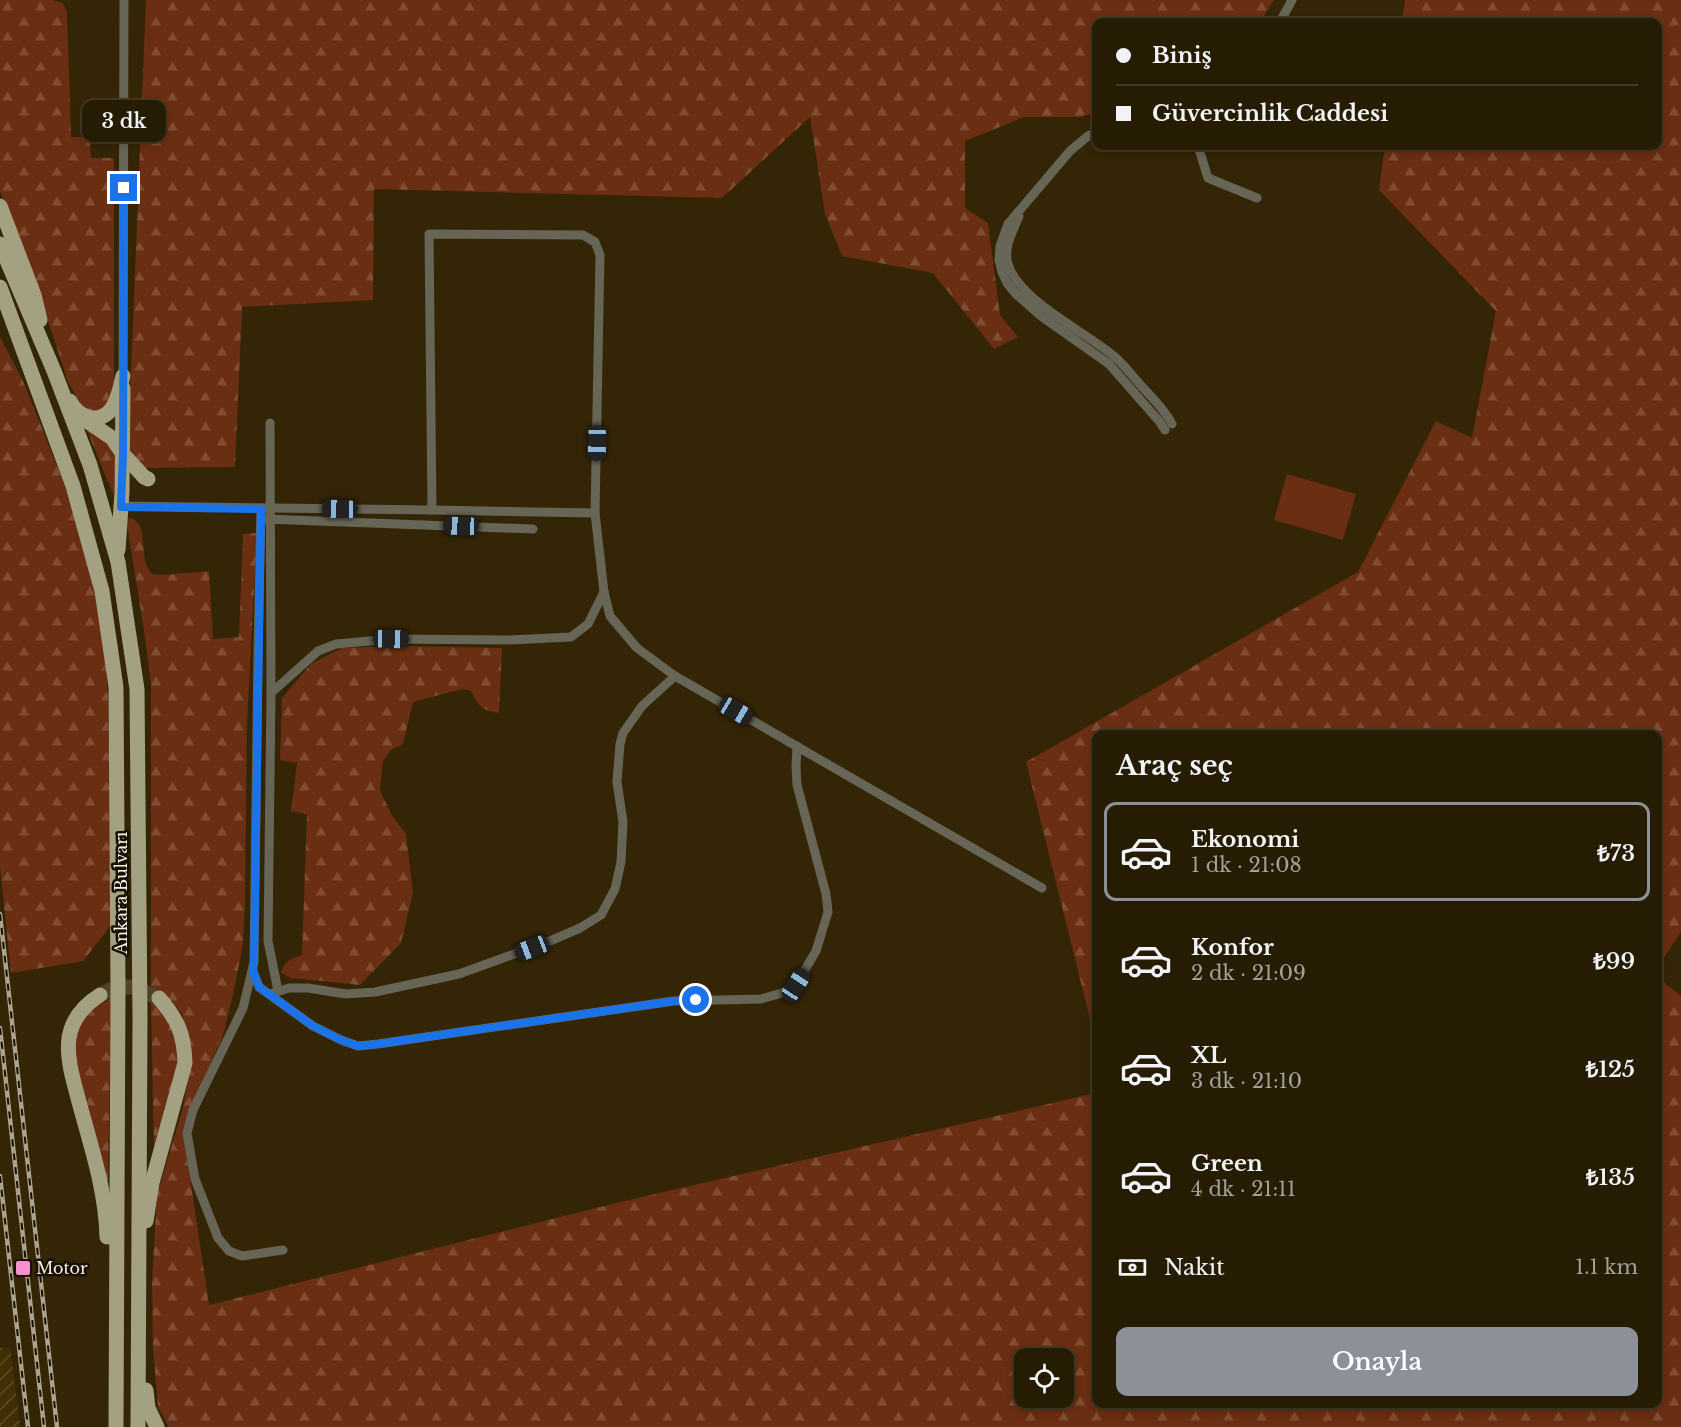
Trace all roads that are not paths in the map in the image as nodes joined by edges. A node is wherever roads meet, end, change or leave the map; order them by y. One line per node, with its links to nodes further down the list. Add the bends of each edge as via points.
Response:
1 (124, 0): 12 (street)
2 (1292, 0): 3 (street)
3 (1282, 18)
4 (1092, 134): 16 (street, via 1070,151 1008,224 999,246 1002,272 1017,296 1109,364)
5 (1199, 150): 6 (street, via 1208,178)
6 (1257, 198)
7 (0, 206): 11 (main road, Ankara Bulvarı, via 34,295)
8 (0, 244): 11 (main road, Ankara Bulvarı)
9 (0, 288): 13 (main road, Ankara Bulvarı)
10 (0, 318): 13 (main road, Ankara Bulvarı)
11 (54, 370): 14 (main road); 25 (main road, Ankara Bulvarı, via 90,465)
12 (123, 376): 14 (main road, via 117,400 109,412 89,418); 17 (main road)
13 (39, 394): 37 (main road, Ankara Bulvarı, via 73,486 102,591 116,687)
14 (73, 407): 17 (main road, via 81,418 112,438)
15 (270, 423): 21 (street)
16 (1168, 427)
17 (123, 454): 18 (main road); 19 (main road)
18 (148, 479)
19 (121, 507): 21 (street); 25 (main road)
20 (432, 510): 21 (street); 22 (street); 22 (street, via 429,234 583,235 595,242 600,255)
21 (264, 512): 23 (street); 31 (street)
22 (596, 513): 26 (street)
23 (271, 519): 24 (street); 28 (street)
24 (533, 529)
25 (118, 562): 36 (main road, Ankara Bulvarı, via 137,689)
26 (604, 592): 27 (street, via 616,624 638,648); 28 (street, via 588,624 571,637 391,639 336,644 318,651)
27 (675, 676): 29 (street); 32 (street, via 642,706 623,733 617,782 621,862 615,889 601,915 550,941 459,974 375,992 346,994 289,988)
28 (271, 693): 32 (street, via 268,941)
29 (796, 747): 30 (street); 32 (street, via 797,785 828,912 805,971 796,985 783,993 761,999 674,1001 358,1046 313,1026)
30 (1042, 888)
31 (253, 971): 32 (street, via 259,987); 35 (street, via 243,1008 192,1110 187,1133 195,1179 223,1245 242,1256)
32 (274, 993)
33 (100, 995): 37 (main road, via 85,1006 75,1021 69,1048 104,1200 108,1338)
34 (159, 998): 36 (main road, via 182,1032 185,1063 152,1183)
35 (283, 1250)
36 (138, 1281): 39 (main road, Ankara Bulvarı); 40 (main road, via 146,1309 148,1408)
37 (116, 1387): 38 (main road, Ankara Bulvarı)
38 (116, 1427)
39 (138, 1427)
40 (156, 1427)

